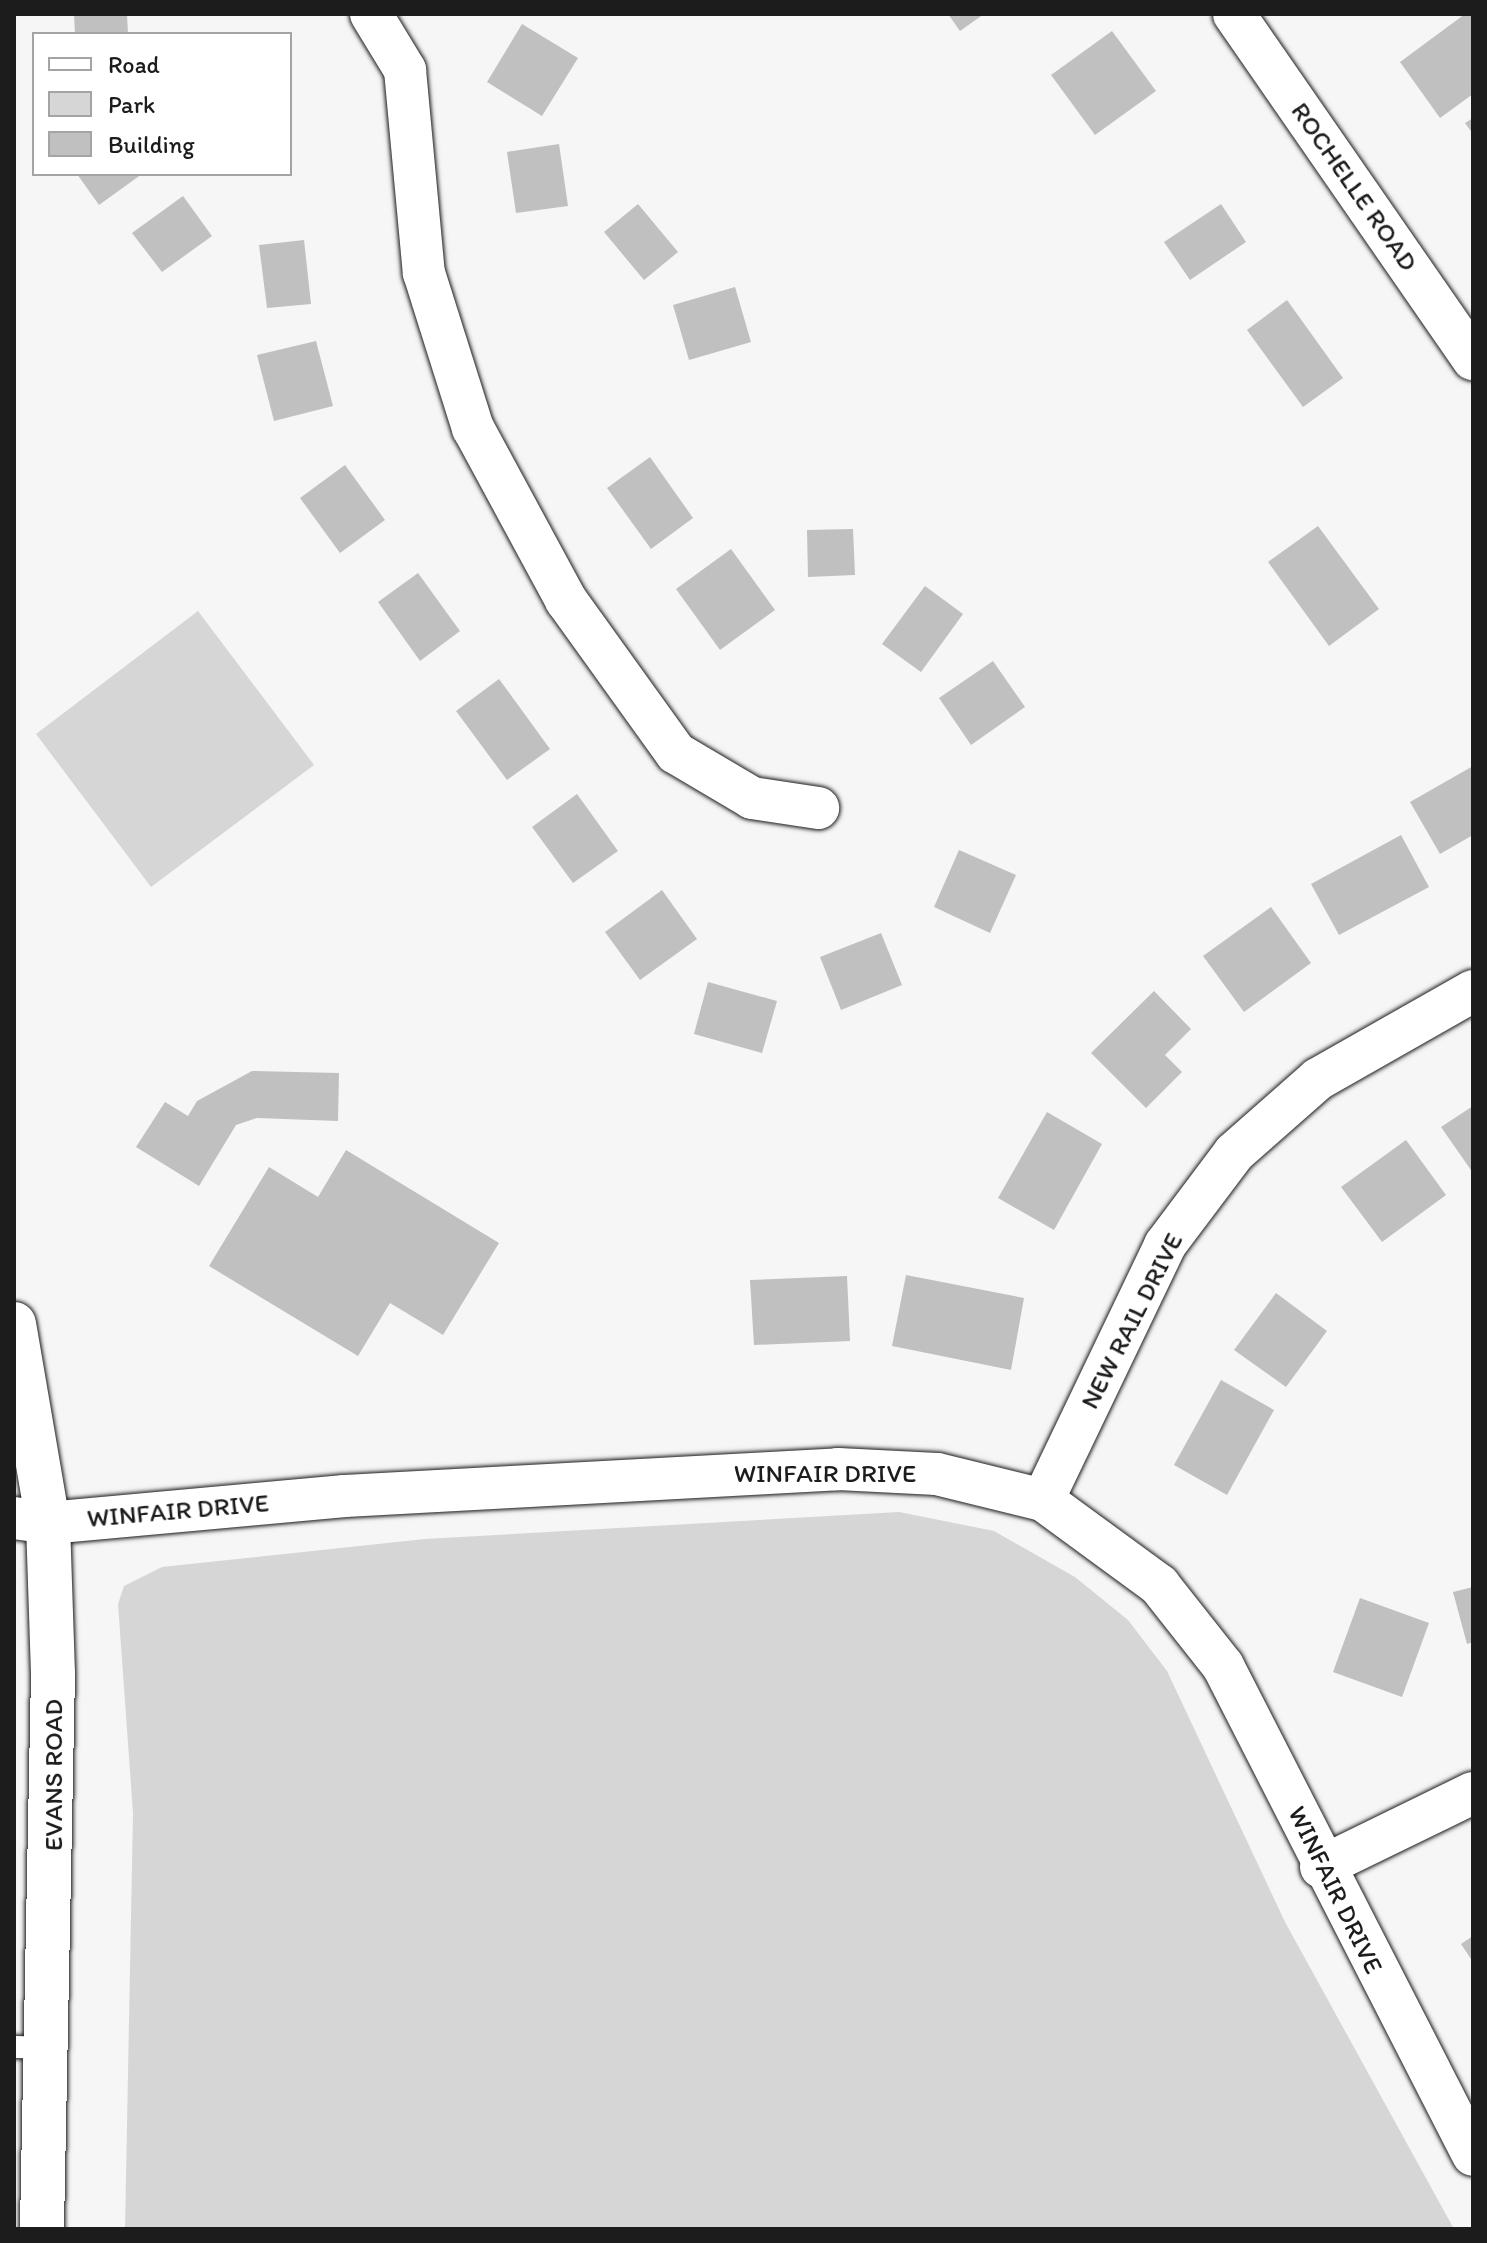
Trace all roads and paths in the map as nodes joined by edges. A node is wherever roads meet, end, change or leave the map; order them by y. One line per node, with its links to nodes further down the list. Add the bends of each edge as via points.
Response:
1 (371, 14): 5 (street, via 405,70 424,273 473,428 566,600 676,753 752,798)
2 (1234, 14): 3 (street, ROCHELLE ROAD)
3 (1461, 316): 4 (street, ROCHELLE ROAD)
4 (1473, 359)
5 (818, 808)
6 (1473, 991): 8 (street, NEW RAIL DRIVE, via 1318,1079 1234,1153 1165,1245)
7 (14, 1324): 9 (main road, EVANS ROAD)
8 (1043, 1500): 9 (street, WINFAIR DRIVE, via 937,1474 838,1469 345,1496); 11 (street, WINFAIR DRIVE, via 1112,1544 1191,1621 1223,1666)
9 (31, 1521): 12 (main road, EVANS ROAD, via 55,1844)
10 (1473, 1793): 11 (street)
11 (1321, 1867): 13 (street, WINFAIR DRIVE)
12 (32, 2048): 14 (main road, EVANS ROAD)
13 (1473, 2155)
14 (42, 2229)

